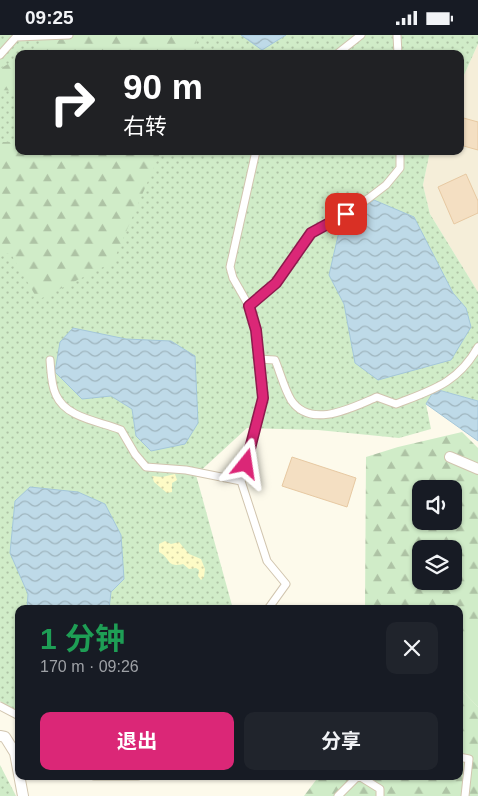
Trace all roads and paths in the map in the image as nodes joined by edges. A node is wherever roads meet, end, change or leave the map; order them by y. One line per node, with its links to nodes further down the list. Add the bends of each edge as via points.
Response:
1 (69, 35): 6 (lane, via 16,37)
2 (361, 35): 4 (lane)
3 (397, 35): 5 (lane)
4 (342, 50)
5 (398, 50)
6 (0, 55)
7 (255, 155): 9 (lane, via 230,267)
8 (400, 155): 9 (lane, via 400,168 386,185 334,222 311,233 276,283)
9 (249, 306): 11 (lane, via 256,330)
10 (478, 347): 11 (lane, via 468,365 445,384 425,393 396,404 378,397 345,411 315,416 292,401 275,360)
11 (258, 359): 15 (lane, via 263,398)
12 (50, 360): 15 (lane, via 55,394 62,406 121,430 146,467 186,470)
13 (450, 457): 14 (street)
14 (478, 469)
15 (241, 481): 16 (lane, via 266,561 286,585)
16 (271, 605)
17 (0, 706): 18 (lane)
18 (15, 713)
19 (0, 736): 20 (street, via 5,737)
20 (15, 753)
21 (463, 758): 28 (lane, via 469,759)
22 (20, 780): 25 (street)
23 (354, 780): 26 (lane)
24 (365, 780): 27 (lane, via 380,789)
25 (23, 796)
26 (338, 796)
27 (380, 796)
28 (465, 796)

